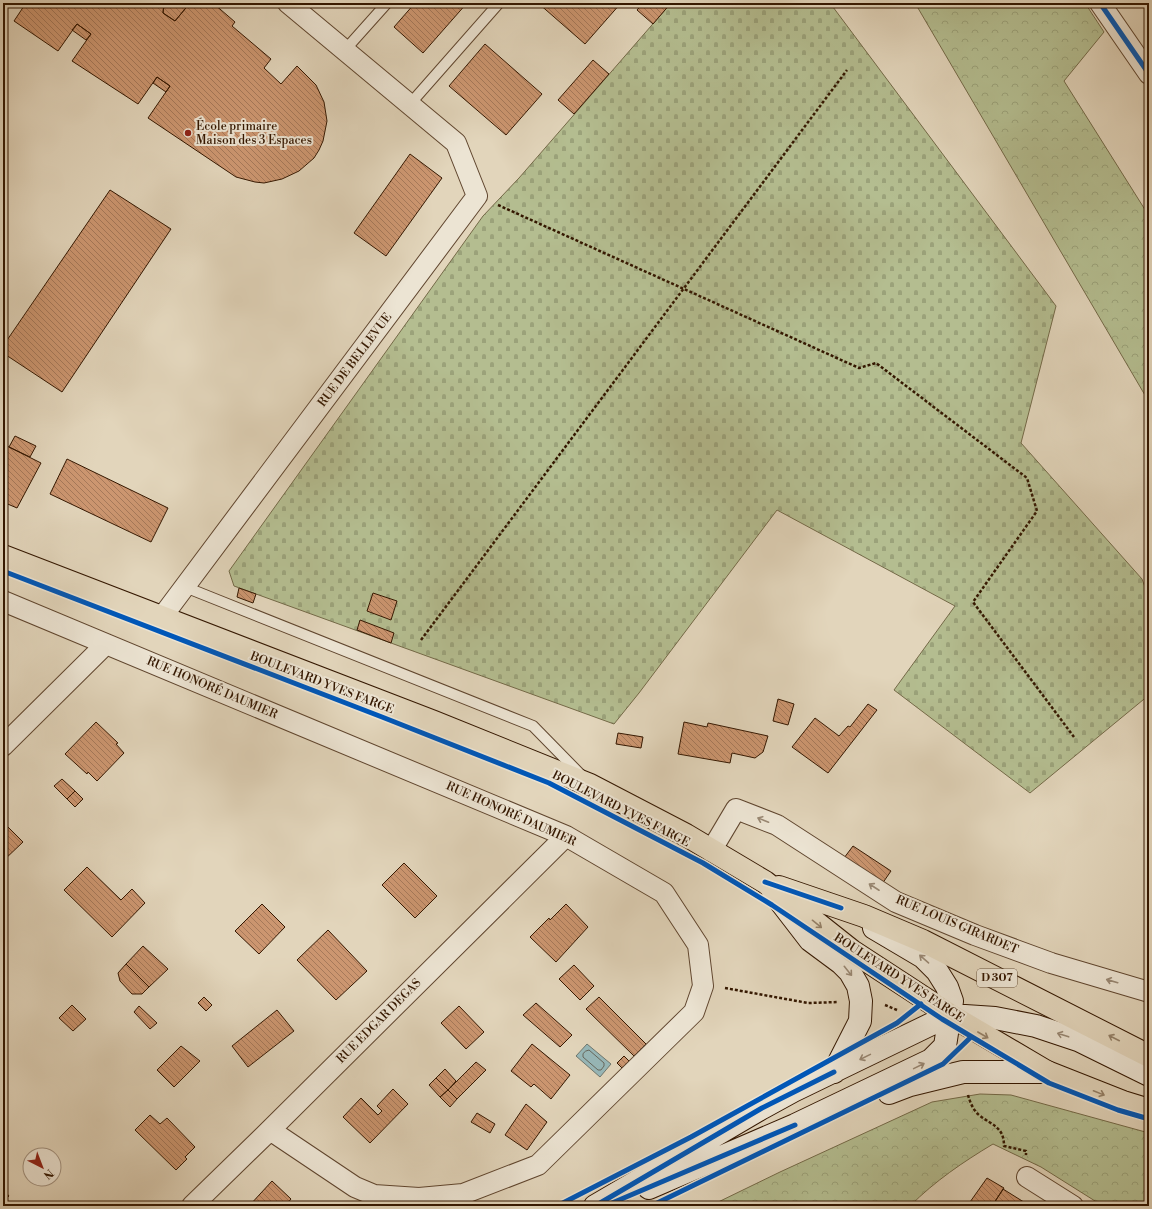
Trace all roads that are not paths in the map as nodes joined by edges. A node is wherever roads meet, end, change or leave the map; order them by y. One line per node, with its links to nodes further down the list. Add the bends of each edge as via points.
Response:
1 (288, 3): 5 (street)
2 (387, 3): 5 (lane)
3 (499, 3): 7 (lane)
4 (1100, 3): 6 (street)
5 (346, 50): 7 (street)
6 (1149, 74)
7 (410, 104): 9 (street, RUE DE BELLEVUE, via 456,143 477,196)
8 (3, 556): 11 (main road, BOULEVARD YVES FARGE / D 307)
9 (185, 586): 11 (street, RUE DE BELLEVUE); 14 (lane, via 533,726)
10 (3, 601): 12 (street, RUE HONORÉ DAUMIER)
11 (162, 617): 14 (main road, BOULEVARD YVES FARGE / D 307)
12 (106, 644): 13 (street); 15 (street, RUE HONORÉ DAUMIER)
13 (3, 746)
14 (590, 785): 16 (main road, BOULEVARD YVES FARGE / D 307, via 686,835)
15 (566, 836): 27 (street, RUE EDGAR DEGAS); 27 (street, RUE HONORÉ DAUMIER, via 664,893 698,945 703,986 694,1012 538,1165 463,1194 419,1198 374,1195 355,1187)
16 (711, 851): 17 (main road, BOULEVARD YVES FARGE / D 307); 19 (street, RUE LOUIS GIRARDET, one-way to 16, via 1051,963 896,902 777,825 736,809)
17 (765, 882): 18 (main road, BOULEVARD YVES FARGE / D 307); 20 (main road, BOULEVARD YVES FARGE / D 307, one-way to 20, via 852,951); 22 (street, one-way to 22, via 810,940 841,963 858,986 861,1001 860,1021)
18 (841, 908): 20 (street, one-way to 18, via 952,1001 947,987 923,957); 21 (main road, BOULEVARD YVES FARGE / D 307, one-way to 18, via 923,941)
19 (1149, 992)
20 (950, 1015): 22 (street, one-way to 22); 23 (main road, BOULEVARD YVES FARGE / D 307, one-way to 23); 24 (street, one-way to 20, via 1078,1040 1036,1026 995,1018); 26 (street, one-way to 20, via 930,1060 945,1046)
21 (1149, 1056)
22 (834, 1072): 30 (street, via 762,1108)
23 (1047, 1072): 25 (main road, BOULEVARD YVES FARGE / D 307, one-way to 25); 26 (street, via 963,1072 910,1085)
24 (1149, 1075)
25 (1149, 1110)
26 (795, 1125): 31 (street)
27 (270, 1130): 29 (street, RUE EDGAR DEGAS)
28 (1027, 1177): 32 (street)
29 (192, 1206)
30 (595, 1206)
31 (605, 1206)
32 (1073, 1206)

